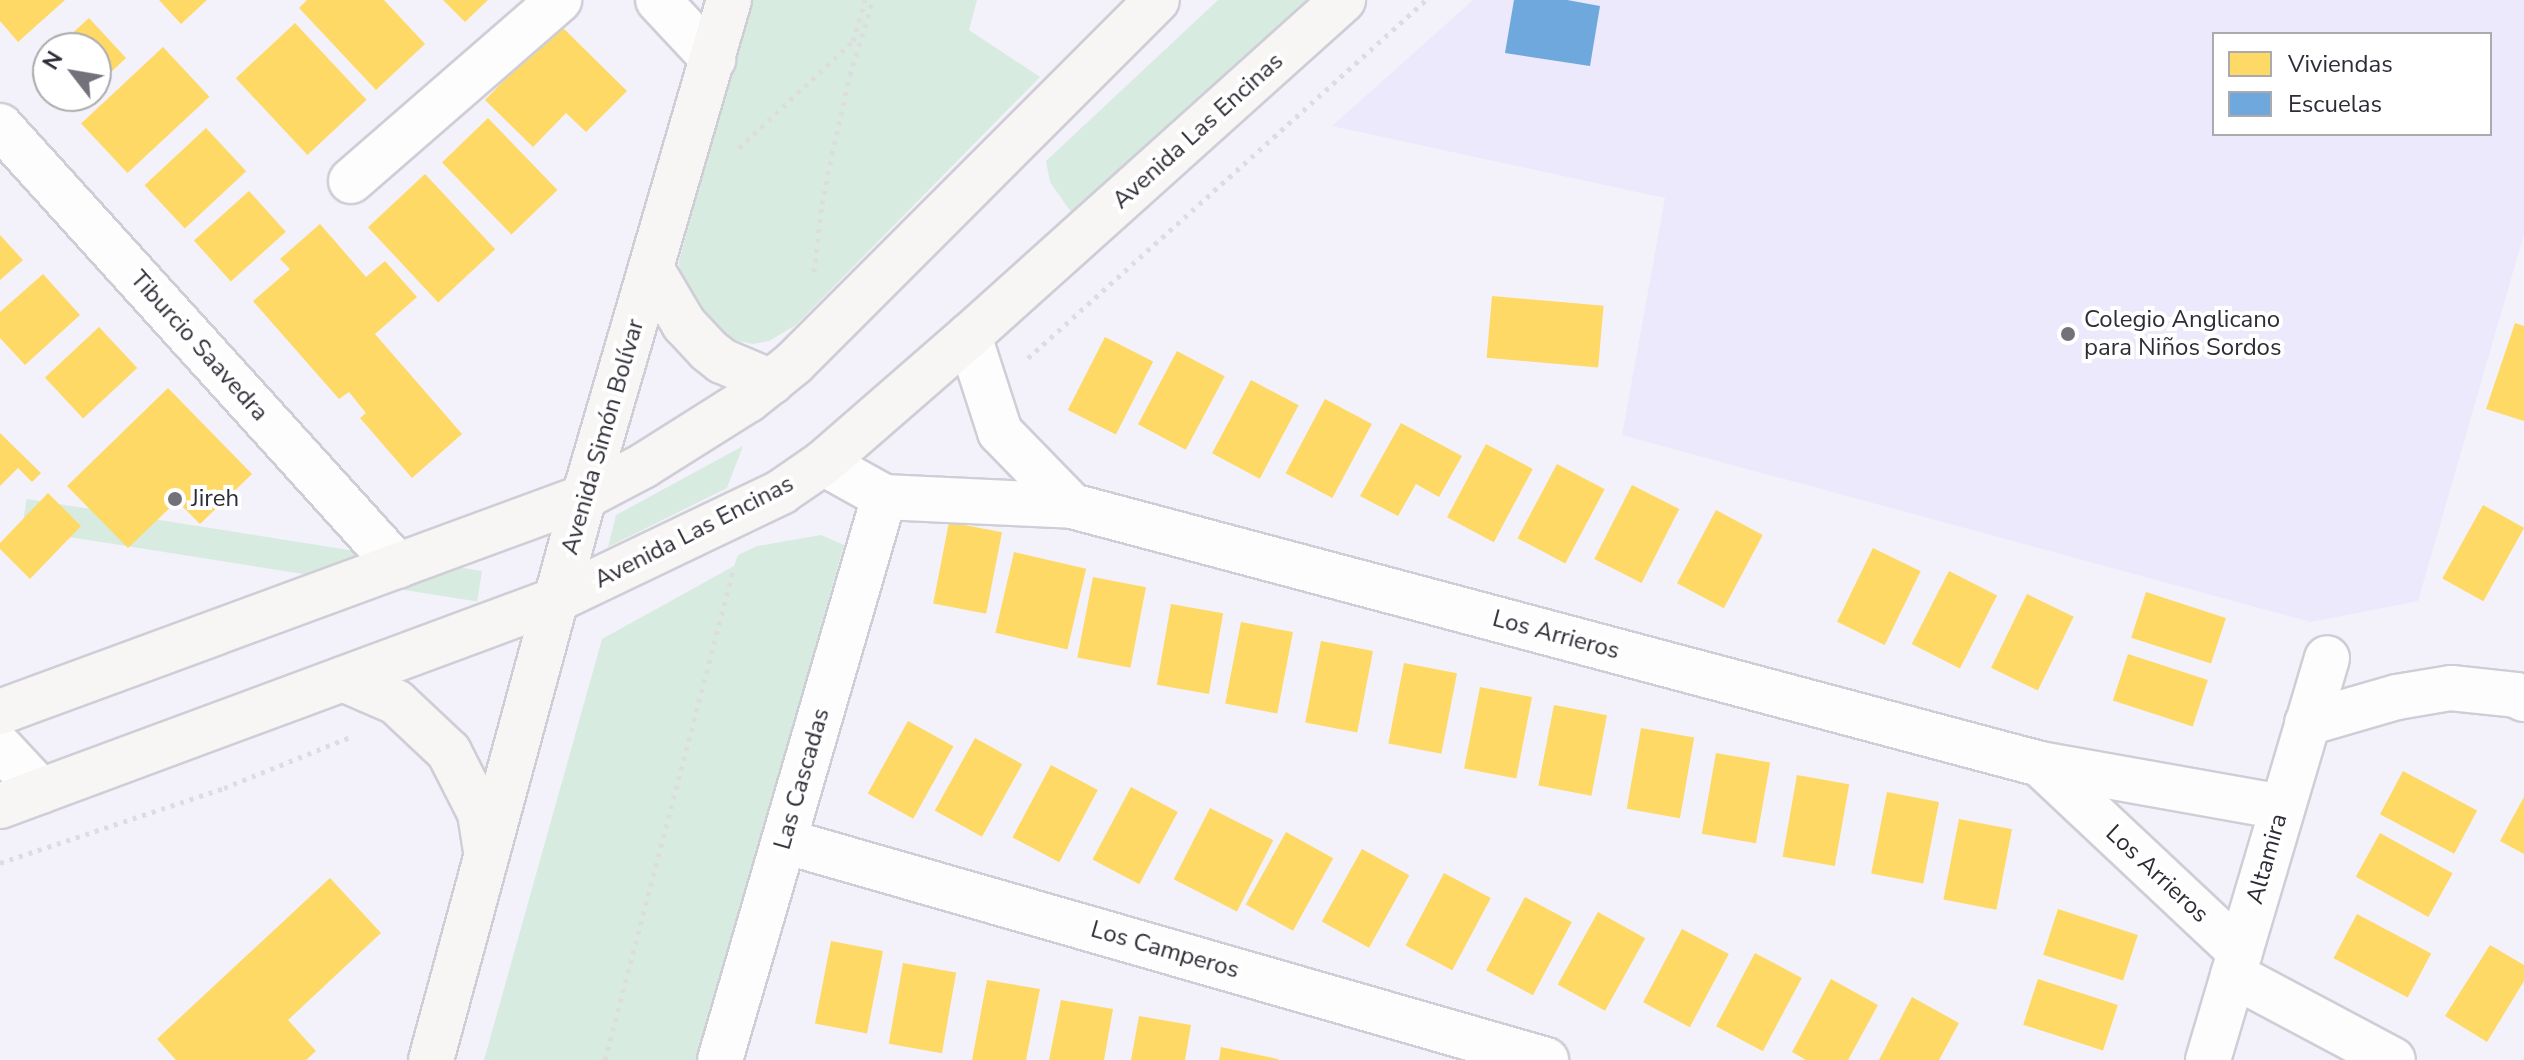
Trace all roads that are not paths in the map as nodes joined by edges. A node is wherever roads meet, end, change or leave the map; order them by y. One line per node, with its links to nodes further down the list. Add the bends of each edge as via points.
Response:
1 (559, 0): 8 (street)
2 (658, 0): 6 (street)
3 (729, 0): 6 (main road, Avenida Simón Bolívar)
4 (1157, 0): 11 (main road)
5 (1343, 0): 10 (main road, Avenida Las Encinas)
6 (713, 59): 9 (main road, Avenida Simón Bolívar)
7 (0, 126): 16 (street, Tiburcio Saavedra)
8 (351, 181)
9 (652, 270): 11 (main road, via 669,302 708,350); 13 (main road, Avenida Simón Bolívar)
10 (969, 336): 12 (main road, Avenida Las Encinas); 15 (street, via 1000,432)
11 (772, 382): 13 (main road, via 643,466)
12 (823, 463): 14 (street, Los Arrieros); 17 (main road, Avenida Las Encinas, via 750,508)
13 (584, 497): 16 (main road); 17 (main road, Avenida Simón Bolívar)
14 (884, 497): 15 (street, Los Arrieros); 28 (street, Las Cascadas)
15 (1072, 506): 24 (street, Los Arrieros)
16 (398, 566): 21 (main road)
17 (556, 600): 19 (main road, Avenida Las Encinas); 29 (main road, Avenida Simón Bolívar)
18 (2327, 658): 22 (street, Altamira)
19 (343, 679): 25 (main road, Avenida Las Encinas); 29 (main road, via 409,712 434,735 462,770 480,813)
20 (2524, 699): 22 (street, via 2451,688 2397,697)
21 (0, 712)
22 (2307, 723): 27 (street, Altamira)
23 (0, 747): 25 (street)
24 (2040, 764): 27 (street, Los Arrieros); 30 (street, Los Arrieros)
25 (41, 791): 26 (main road, Avenida Las Encinas)
26 (0, 806)
27 (2282, 807): 30 (street, Altamira)
28 (784, 841): 32 (street, Las Cascadas); 33 (street, Los Camperos)
29 (487, 853): 31 (main road, Avenida Simón Bolívar)
30 (2237, 964): 34 (street, Altamira); 35 (street, Los Arrieros)
31 (431, 1060)
32 (720, 1060)
33 (1546, 1060)
34 (2208, 1060)
35 (2393, 1060)

